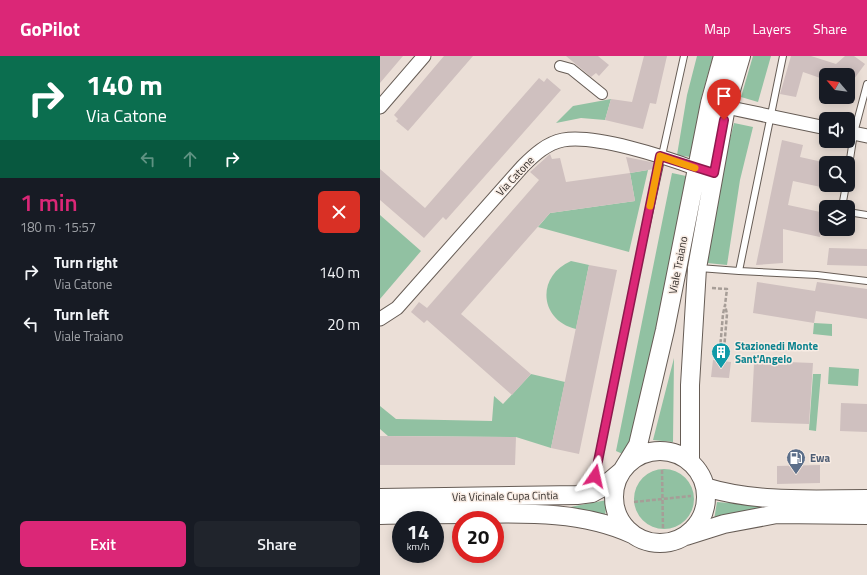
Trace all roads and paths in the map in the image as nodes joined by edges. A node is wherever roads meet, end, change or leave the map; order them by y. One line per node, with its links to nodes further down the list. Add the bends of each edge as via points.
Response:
1 (424, 56): 10 (street)
2 (684, 56): 14 (lane)
3 (723, 56): 9 (main road, Viale Traiano)
4 (742, 56): 9 (main road, Viale Traiano)
5 (783, 56): 11 (lane)
6 (560, 66): 8 (street, via 571,69)
7 (867, 84): 13 (lane)
8 (602, 94)
9 (718, 105): 11 (street); 16 (main road, Viale Traiano)
10 (380, 107)
11 (770, 116): 12 (street); 20 (lane)
12 (819, 126)
13 (856, 134): 15 (lane)
14 (660, 156): 16 (street, Via Catone); 24 (street, Via Catone, via 593,140 563,140 538,151 397,308); 31 (lane)
15 (851, 156)
16 (705, 171): 19 (main road, Viale Traiano); 29 (main road, Viale Traiano, via 638,445)
17 (855, 213): 18 (lane)
18 (867, 215)
19 (697, 268): 20 (lane); 27 (main road, Viale Traiano, via 690,385)
20 (739, 271): 21 (lane, via 817,275)
21 (867, 281)
22 (708, 287): 23 (path, via 727,289)
23 (725, 305): 25 (path); 26 (path, via 727,314)
24 (380, 319)
25 (719, 361)
26 (723, 361)
27 (690, 461): 29 (main road, Via Vicinale Cupa Cintia, via 672,452 654,451 639,456); 30 (main road, via 702,477)
28 (662, 470): 33 (path)
29 (622, 471): 31 (main road, Via Vicinale Cupa Cintia); 39 (main road, via 615,491 617,511 624,525)
30 (699, 492): 33 (path); 34 (main road, via 762,498); 38 (main road, via 706,498 702,517 692,530)
31 (592, 493): 32 (main road, Via Vicinale Cupa Cintia)
32 (380, 498)
33 (662, 499): 35 (path); 38 (path)
34 (867, 499)
35 (634, 502)
36 (380, 515): 39 (main road, Via Vicinale Cupa Cintia, via 512,513 576,517 618,527)
37 (867, 515): 38 (main road, via 777,514)
38 (670, 534): 39 (main road, Via Vicinale Cupa Cintia, via 664,542 649,541)
39 (634, 535)

